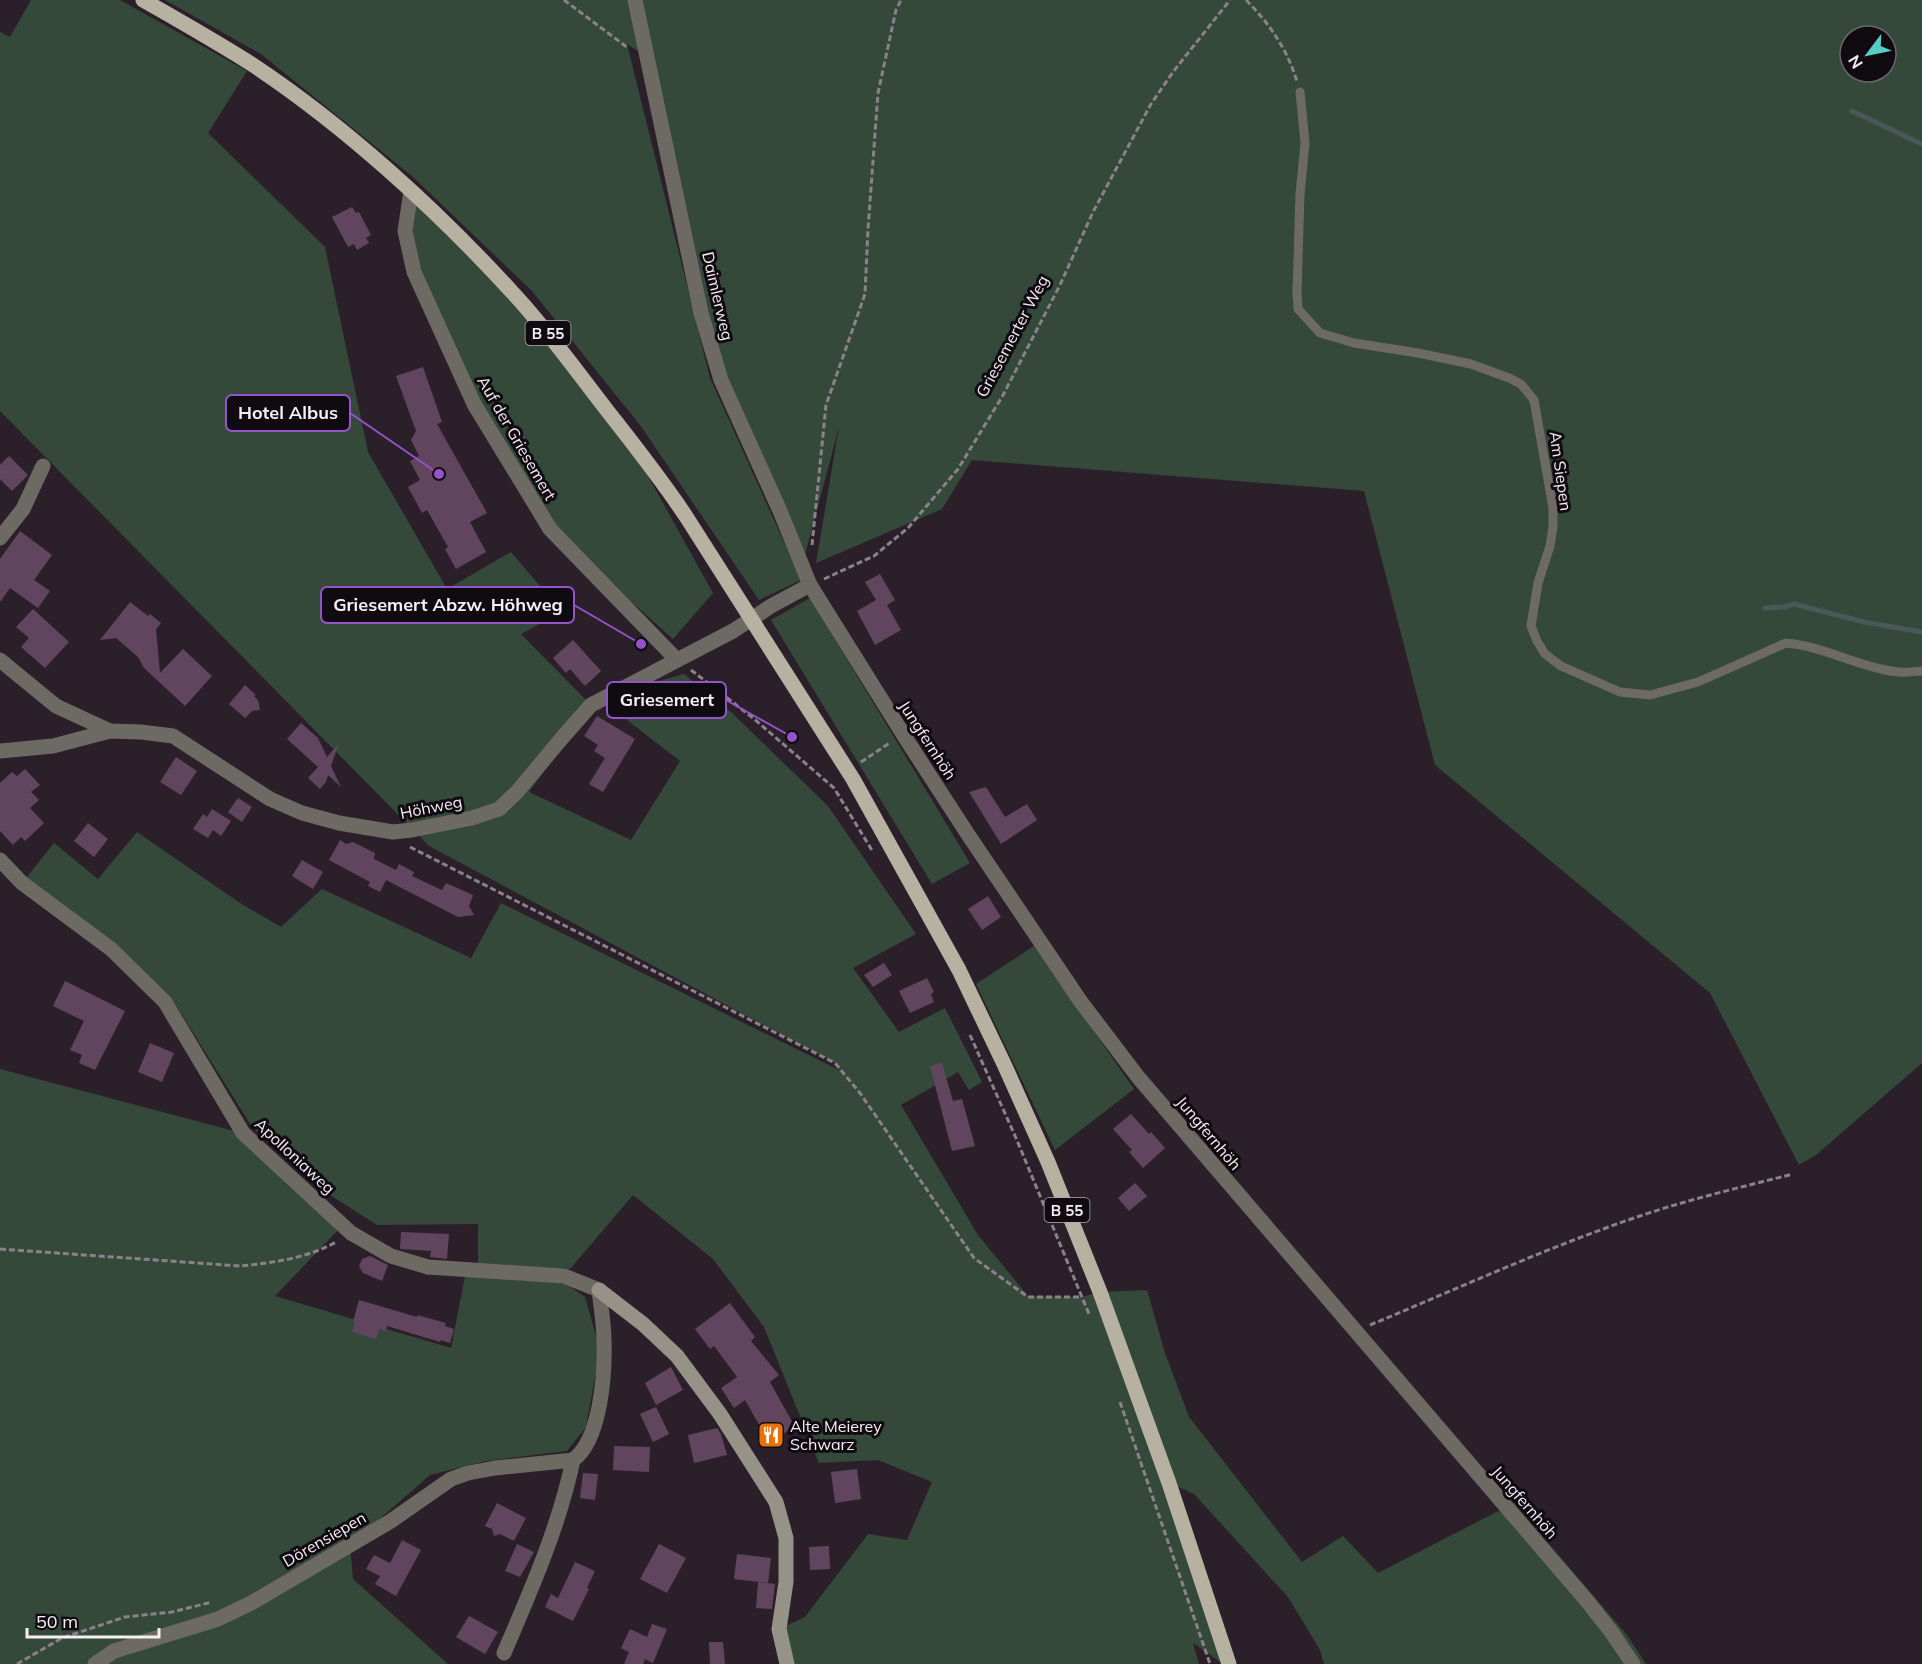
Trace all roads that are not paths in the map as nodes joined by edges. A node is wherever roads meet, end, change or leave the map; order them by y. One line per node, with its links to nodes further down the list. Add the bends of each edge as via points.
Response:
1 (143, 0): 4 (main road, B 55, via 254,66)
2 (635, 0): 7 (street, Daimlerweg, via 701,313 720,380)
3 (1300, 92): 11 (lane, Am Siepen, via 1305,143 1297,292 1298,309 1307,321 1320,333 1354,343 1471,364 1521,384 1534,400 1554,508 1550,546 1538,583 1531,626 1545,654 1561,666 1620,692 1650,695 1698,682 1786,643 1900,672)
4 (411, 191): 8 (main road, B 55, via 506,285 548,333 669,490); 10 (street, Auf der Griesemert, via 405,231 414,272 474,404 550,529)
5 (43, 466): 6 (street, via 23,509)
6 (0, 538)
7 (810, 585): 8 (street); 21 (street, Jungfernhöh, via 903,734 1081,1002 1138,1077 1587,1601)
8 (753, 619): 10 (street, Höhweg); 20 (main road, B 55, via 847,769 959,970 1048,1162 1169,1483)
9 (0, 660): 12 (street, via 56,706)
10 (677, 660): 12 (street, Höhweg, via 591,705 499,809 412,830 393,832 302,813 270,799 173,736)
11 (1922, 670)
12 (110, 732): 13 (street, Höhweg, via 53,746)
13 (0, 752)
14 (0, 860): 15 (street, Apolloniaweg, via 22,883 111,949 165,1002 243,1133 351,1233 391,1256 428,1267 564,1276)
15 (599, 1290): 16 (street, via 603,1387 592,1429 580,1455); 19 (street, via 677,1356 720,1414 776,1503 786,1538 786,1582 779,1629)
16 (573, 1460): 17 (street, via 565,1498); 18 (street, Dörensiepen, via 477,1471 450,1479 391,1521 253,1602 218,1619 114,1651)
17 (504, 1653)
18 (95, 1664)
19 (787, 1664)
20 (1229, 1664)
21 (1633, 1664)

